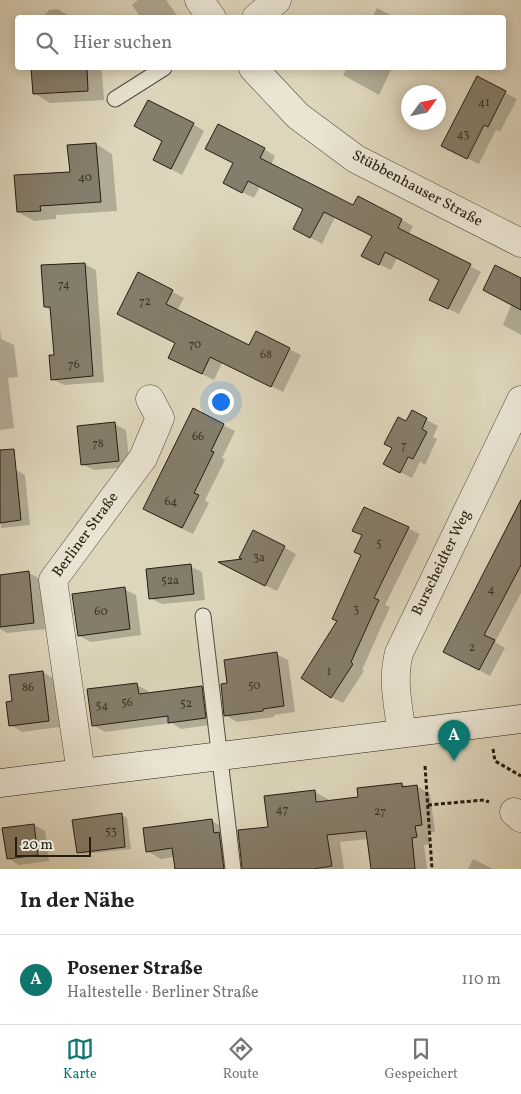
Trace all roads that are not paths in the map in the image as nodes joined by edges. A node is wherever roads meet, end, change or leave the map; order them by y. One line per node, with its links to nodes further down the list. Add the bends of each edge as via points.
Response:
1 (199, 0): 3 (street)
2 (278, 0): 4 (street)
3 (210, 15)
4 (260, 15)
5 (161, 70): 7 (lane)
6 (255, 70): 8 (street, Stübbenhauser Straße, via 298,116 356,159)
7 (115, 99)
8 (521, 243)
9 (150, 399): 15 (street, Berliner Straße, via 160,418 142,458 53,580)
10 (521, 400): 13 (street, Burscheidter Weg, via 398,652 395,682)
11 (203, 616): 14 (lane)
12 (521, 719): 13 (street)
13 (402, 733): 14 (street)
14 (220, 755): 15 (street); 17 (lane)
15 (81, 773): 16 (street)
16 (0, 783)
17 (234, 869)

